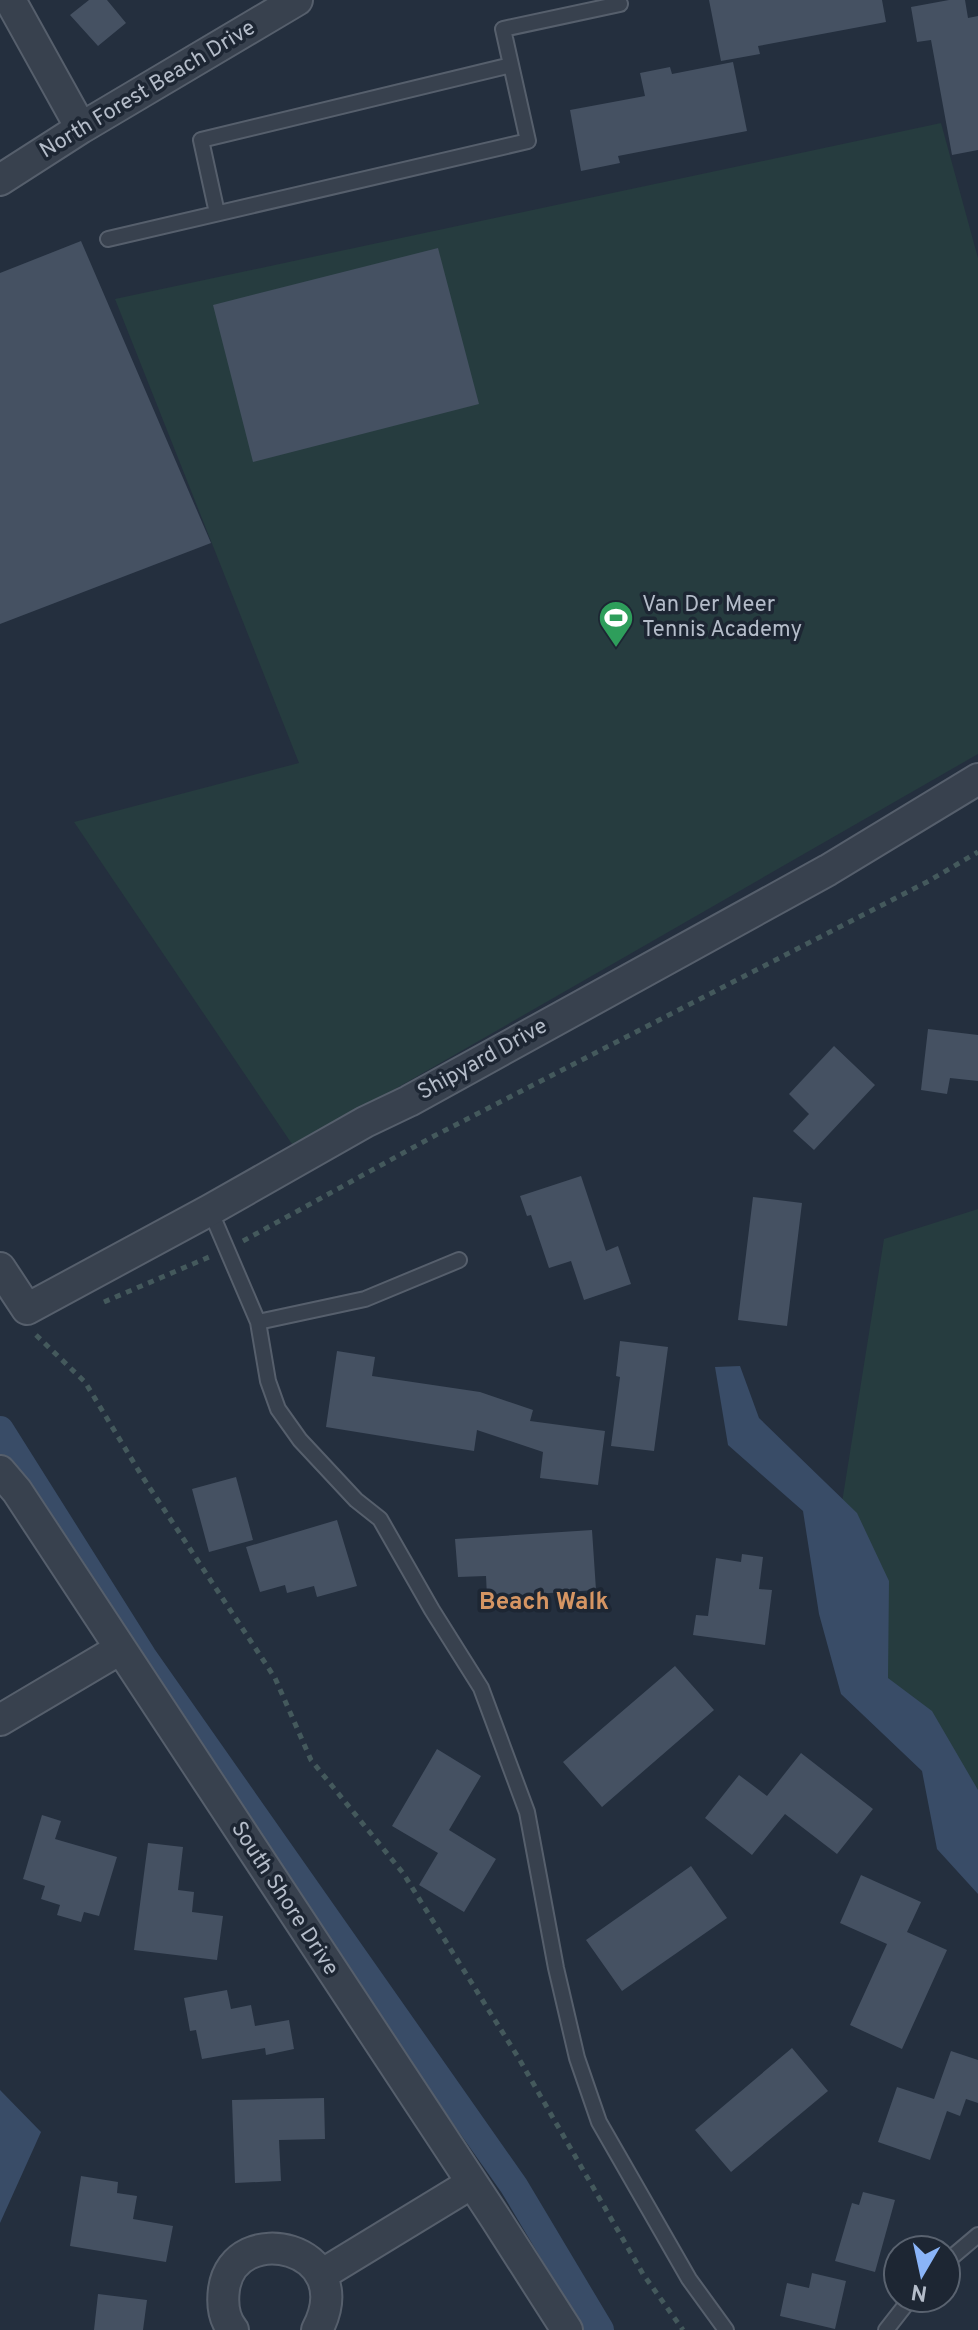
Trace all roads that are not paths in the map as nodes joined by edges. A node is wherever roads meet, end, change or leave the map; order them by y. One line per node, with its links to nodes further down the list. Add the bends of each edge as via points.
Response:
1 (10, 0): 5 (street)
2 (618, 0): 4 (lane, via 620,4 503,29)
3 (285, 3): 5 (street, North Forest Beach Drive)
4 (511, 65): 7 (lane, via 201,140); 7 (lane, via 528,141)
5 (81, 128): 6 (street, North Forest Beach Drive)
6 (0, 180)
7 (217, 213): 8 (lane)
8 (108, 239)
9 (976, 783): 10 (street, Shipyard Drive)
10 (210, 1210): 12 (street, Shipyard Drive, via 27,1309); 13 (lane)
11 (459, 1260): 13 (lane, via 365,1299)
12 (0, 1268)
13 (258, 1322): 25 (lane, via 278,1409 300,1440 380,1519 481,1688 527,1812 556,1968 599,2122 689,2279)
14 (0, 1471): 15 (street, South Shore Drive)
15 (120, 1649): 16 (street); 17 (street, South Shore Drive)
16 (0, 1720)
17 (472, 2183): 20 (street); 24 (street, South Shore Drive)
18 (978, 2235): 19 (lane)
19 (962, 2248)
20 (321, 2275): 22 (street, via 308,2259 290,2250 250,2253 224,2284 222,2304); 23 (street, via 327,2295)
21 (898, 2314): 26 (lane)
22 (233, 2330)
23 (317, 2330)
24 (567, 2330)
25 (726, 2330)
26 (886, 2330)

